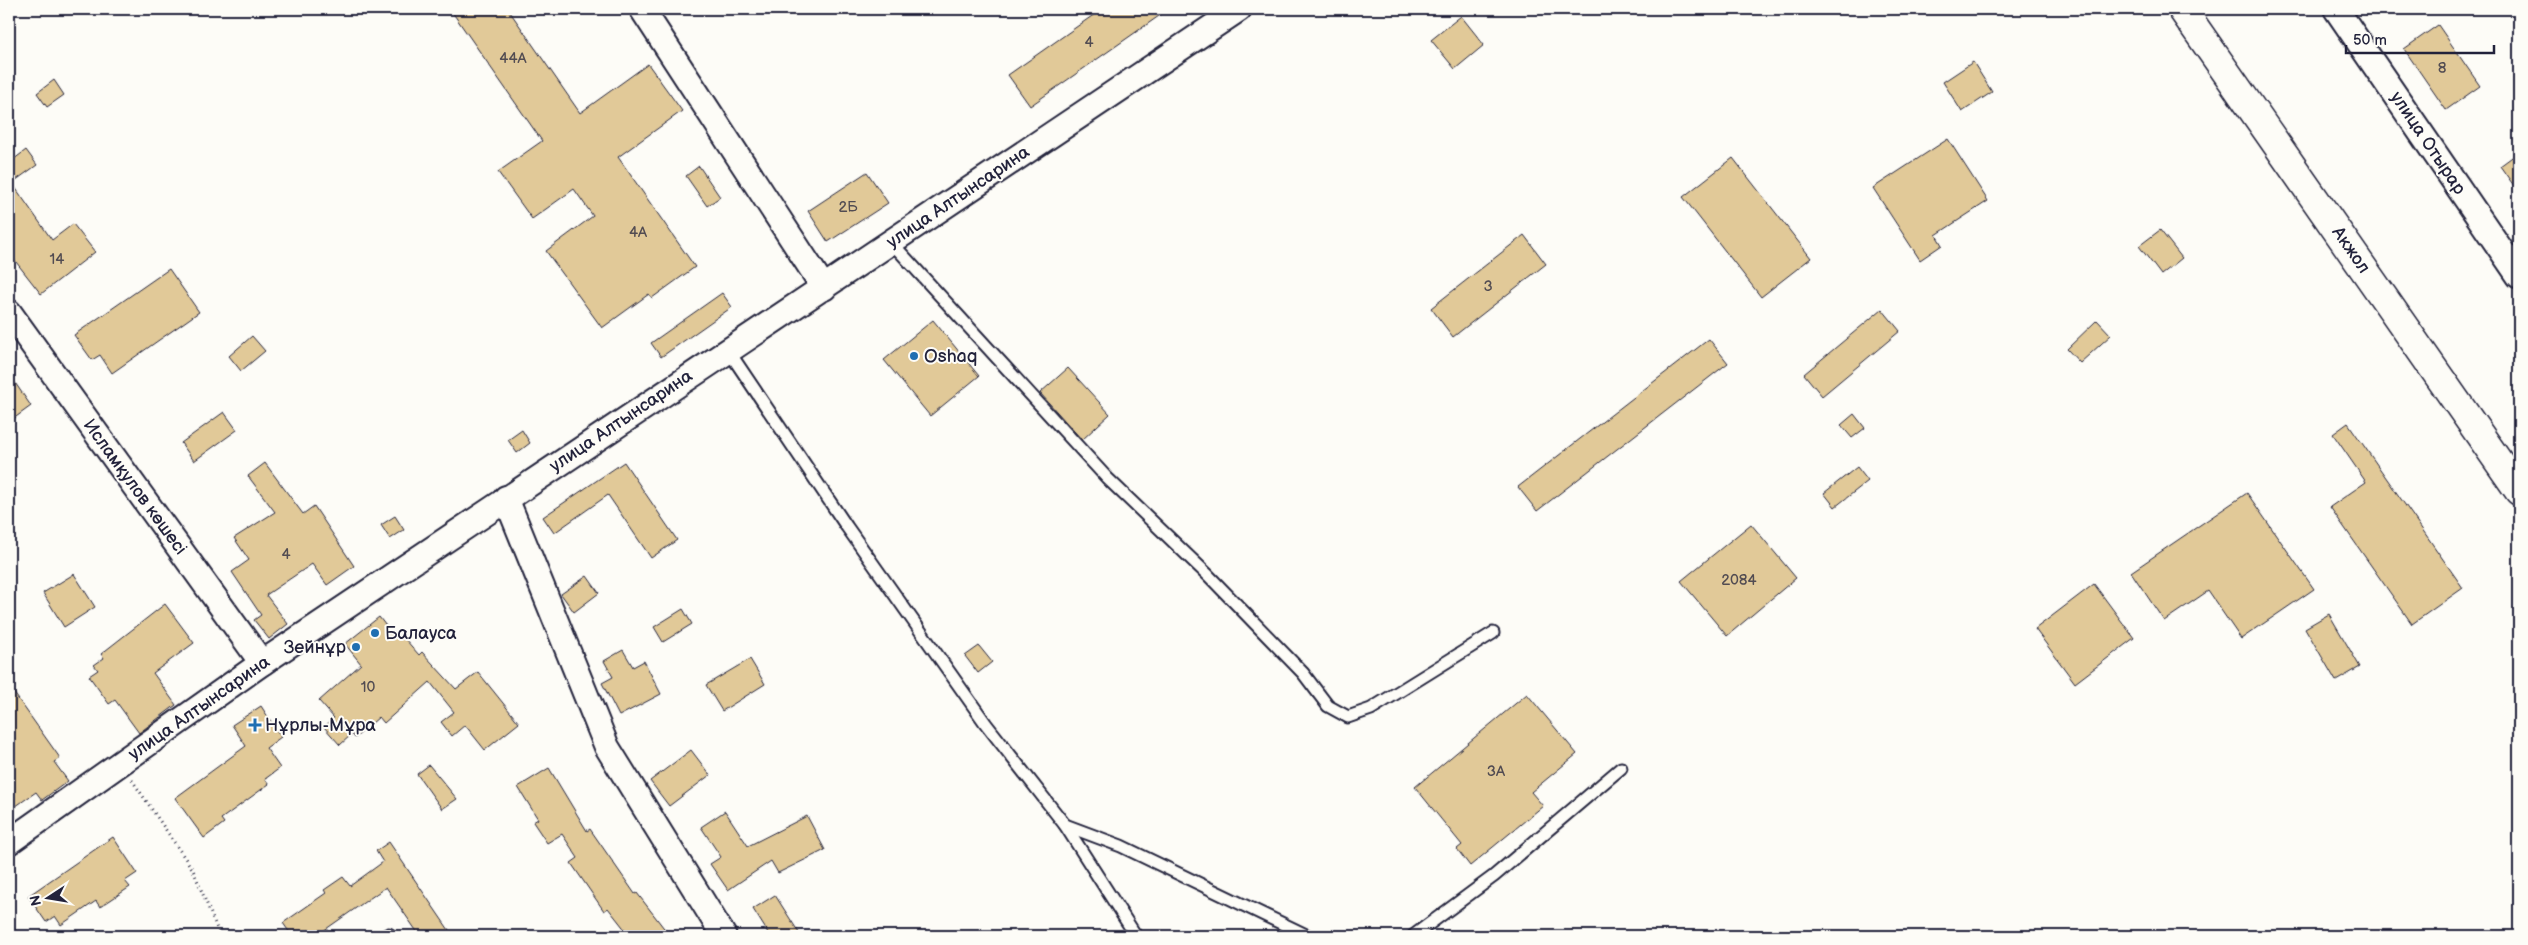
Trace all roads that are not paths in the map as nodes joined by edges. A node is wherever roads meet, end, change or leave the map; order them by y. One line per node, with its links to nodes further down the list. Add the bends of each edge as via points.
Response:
1 (642, 9): 7 (street)
2 (1239, 9): 5 (street, улица Алтынсарина)
3 (2182, 9): 10 (main road, Акжол)
4 (2336, 9): 6 (street, улица Отырар)
5 (891, 242): 7 (street, улица Алтынсарина); 12 (lane, via 1107,478 1215,582 1303,673 1328,706 1348,717 1371,709)
6 (2519, 276)
7 (824, 288): 9 (street, улица Алтынсарина)
8 (9, 312): 13 (street, Исламқулов көшесі)
9 (728, 350): 11 (street, улица Алтынсарина); 15 (lane, via 847,527 981,716)
10 (2519, 491)
11 (506, 498): 13 (street, улица Алтынсарина); 17 (street, via 607,747)
12 (1493, 633)
13 (262, 663): 16 (street, улица Алтынсарина)
14 (1621, 768): 20 (lane, via 1494,876)
15 (1065, 825): 18 (lane); 19 (lane, via 1121,846)
16 (9, 842)
17 (724, 936)
18 (1136, 936)
19 (1308, 936)
20 (1413, 936)

